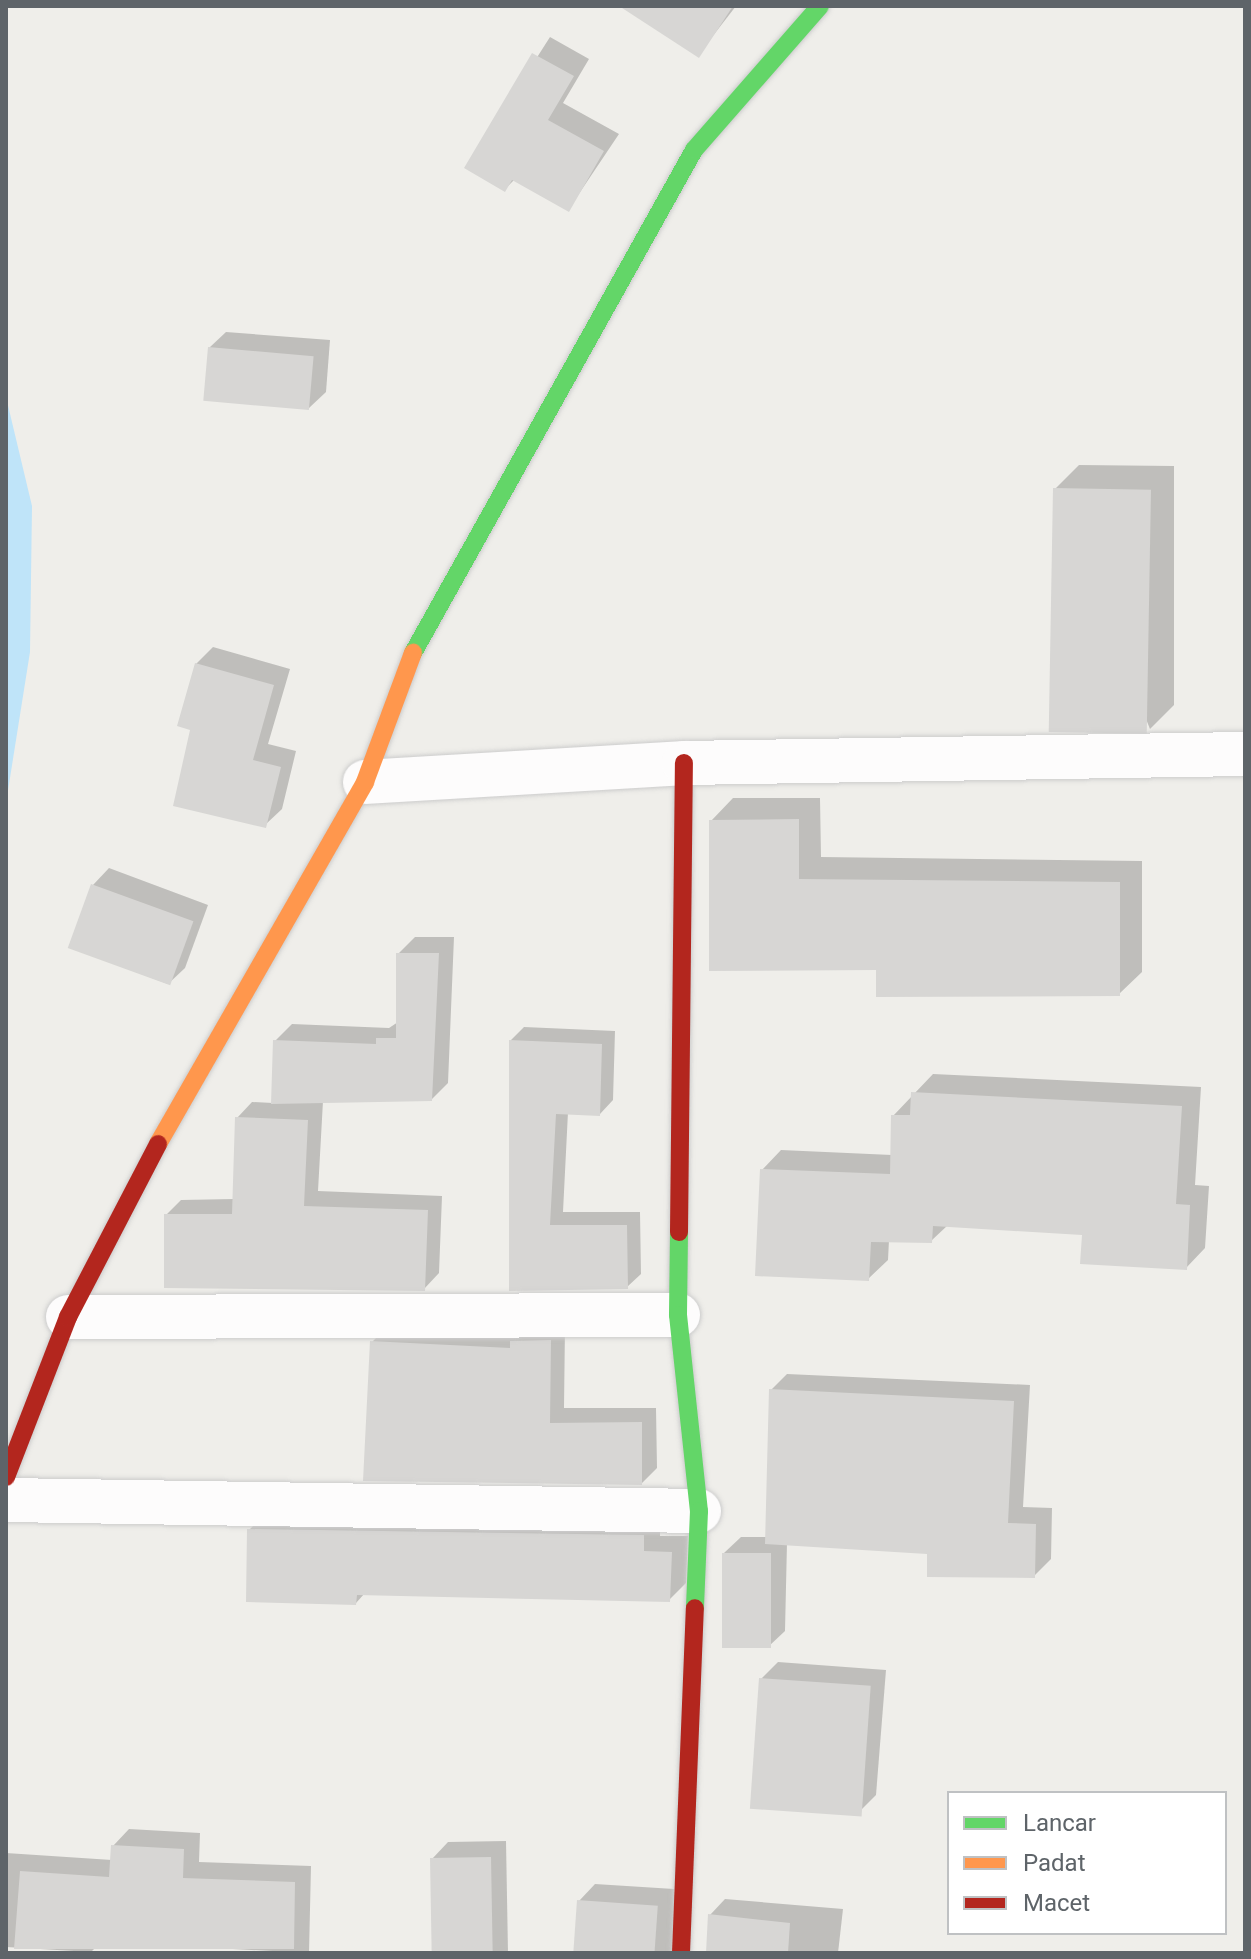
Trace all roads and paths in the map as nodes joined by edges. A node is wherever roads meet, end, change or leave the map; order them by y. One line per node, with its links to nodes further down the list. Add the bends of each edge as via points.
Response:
1 (820, 6): 4 (street, via 694,150 406,665)
2 (1245, 754): 3 (street)
3 (684, 763): 4 (street); 5 (street)
4 (365, 782): 6 (street, via 188,1086)
5 (678, 1315): 6 (street); 9 (street)
6 (68, 1317): 7 (street)
7 (6, 1477)
8 (6, 1500): 9 (street)
9 (699, 1511): 10 (street)
10 (681, 1953)

